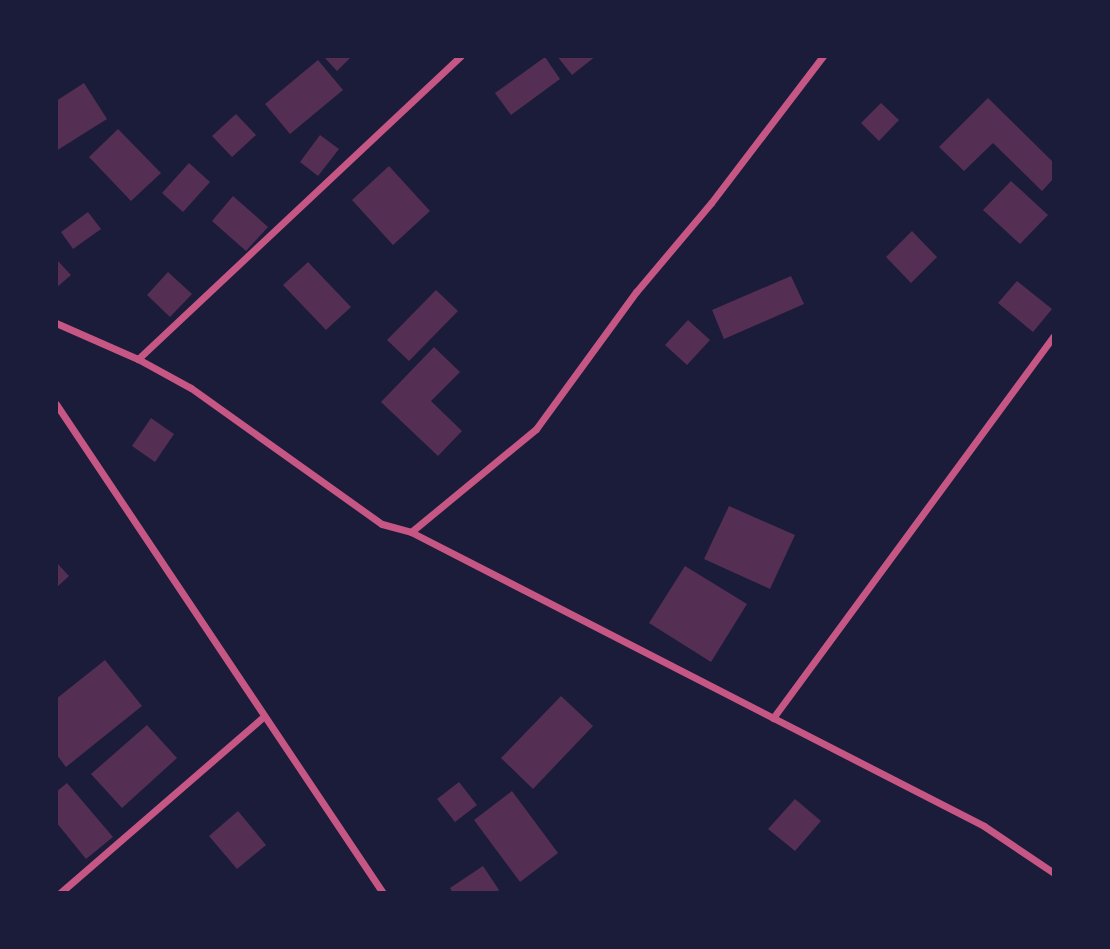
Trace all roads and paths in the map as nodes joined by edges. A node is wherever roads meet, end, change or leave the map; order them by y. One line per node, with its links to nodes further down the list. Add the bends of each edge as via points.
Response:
1 (461, 56): 5 (street)
2 (823, 56): 8 (street, via 711,203 636,292 536,429)
3 (56, 323): 5 (street)
4 (1054, 336): 10 (street)
5 (138, 359): 8 (street, via 191,388 382,524)
6 (56, 404): 7 (street)
7 (59, 415): 9 (street)
8 (411, 532): 10 (street)
9 (264, 716): 12 (street); 13 (street)
10 (773, 718): 11 (street, via 984,826)
11 (1054, 873)
12 (60, 893)
13 (383, 893)

